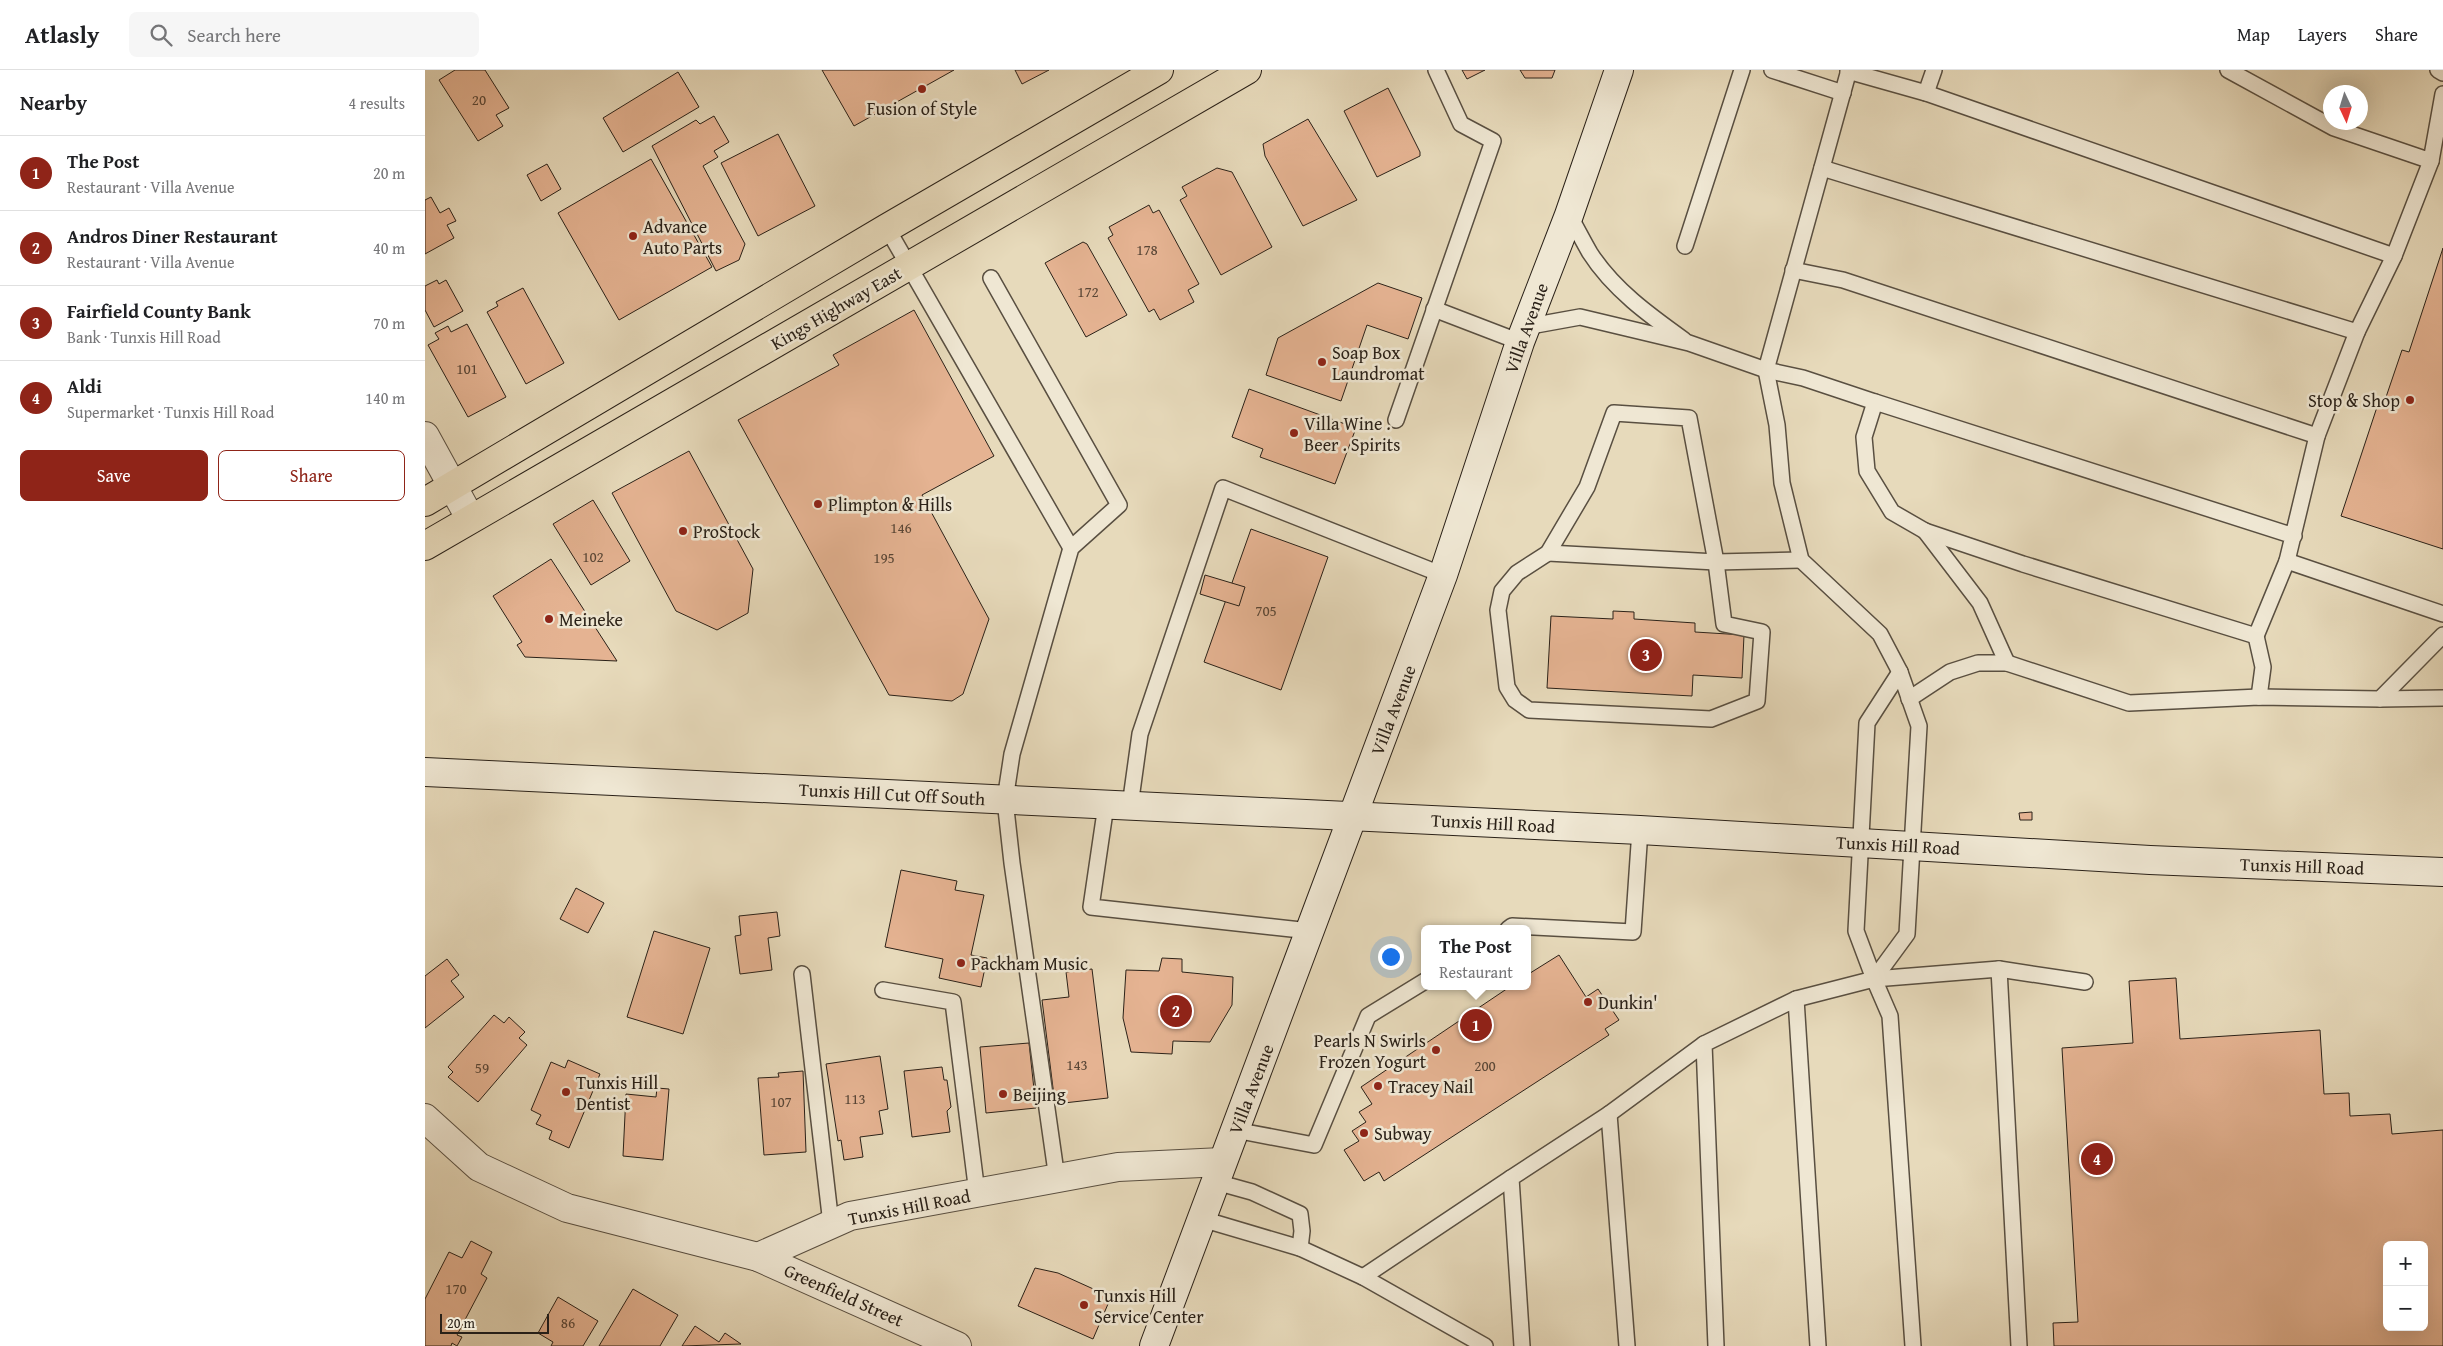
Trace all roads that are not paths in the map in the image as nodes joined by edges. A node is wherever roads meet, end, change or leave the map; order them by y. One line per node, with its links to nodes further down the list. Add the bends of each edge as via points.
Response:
1 (1159, 70): 18 (main road)
2 (1247, 70): 21 (main road, Kings Highway East)
3 (1436, 70): 24 (lane, via 1461,124 1493,141)
4 (1619, 70): 17 (main road, Villa Avenue)
5 (1742, 70): 19 (lane)
6 (1772, 70): 13 (lane)
7 (1849, 70): 12 (lane); 13 (lane)
8 (1934, 70): 12 (lane)
9 (2228, 70): 15 (lane, via 2334,128)
10 (2438, 70): 11 (lane)
11 (2443, 73)
12 (1926, 93): 20 (lane)
13 (1843, 94): 16 (lane)
14 (2443, 94): 15 (lane)
15 (2431, 161): 20 (lane)
16 (1822, 168): 22 (lane); 25 (lane)
17 (1569, 215): 26 (main road, Villa Avenue); 27 (lane, via 1591,254 1615,284 1639,307)
18 (887, 228): 21 (lane); 33 (main road)
19 (1685, 246)
20 (2394, 256): 25 (lane)
21 (908, 267): 35 (main road, Kings Highway East); 39 (lane)
22 (1793, 270): 28 (lane); 32 (lane, via 1843,280)
23 (991, 278): 39 (lane, via 1119,505)
24 (1434, 309): 26 (lane); 30 (lane)
25 (2357, 332): 32 (lane)
26 (1522, 335): 27 (lane, via 1580,317); 44 (main road, Villa Avenue)
27 (1689, 344): 28 (lane)
28 (1767, 370): 29 (lane, via 1803,378); 41 (lane, via 1777,425 1782,483)
29 (1875, 402): 36 (lane, via 1863,437 1867,471 1891,512); 37 (lane)
30 (1396, 420)
31 (425, 436): 33 (main road)
32 (2317, 436): 37 (lane)
33 (453, 485): 34 (main road); 35 (main road)
34 (425, 502)
35 (470, 518): 38 (main road, Kings Highway East)
36 (1925, 531): 47 (lane); 48 (lane, via 1980,603)
37 (2294, 536): 42 (lane)
38 (425, 546)
39 (1071, 548): 55 (lane, via 1011,754)
40 (1548, 553): 43 (lane); 43 (lane, via 1587,487 1614,413 1689,418); 43 (lane, via 1517,573 1502,591 1498,610 1507,687 1515,700 1529,710 1711,718 1757,701 1762,632 1724,624)
41 (1801, 560): 43 (lane); 49 (lane, via 1880,634)
42 (2287, 561): 45 (lane); 47 (lane)
43 (1716, 562)
44 (1443, 575): 56 (lane, via 1223,488); 57 (main road, Villa Avenue)
45 (2443, 614)
46 (2443, 635): 53 (lane)
47 (2256, 636): 50 (lane, via 2263,667)
48 (2007, 664): 50 (lane, via 2129,703); 52 (lane, via 1978,663 1950,672)
49 (1900, 672): 52 (lane); 59 (lane, via 1867,723)
50 (2259, 697): 53 (lane)
51 (2443, 698): 53 (lane)
52 (1909, 699): 60 (lane, via 1919,726)
53 (2381, 700)
54 (427, 770): 55 (main road, Tunxis Hill Cut Off South)
55 (1005, 800): 56 (main road, Tunxis Hill Cut Off South); 77 (lane)
56 (1118, 806): 57 (main road, Tunxis Hill Cut Off South); 63 (lane, via 1091,907)
57 (1353, 816): 58 (main road, Tunxis Hill Road); 63 (main road, Villa Avenue)
58 (1640, 830): 59 (main road, Tunxis Hill Road); 62 (lane, via 1633,932)
59 (1861, 843): 60 (main road, Tunxis Hill Road); 66 (lane, via 1856,931)
60 (1912, 846): 61 (main road, Tunxis Hill Road, via 2160,861); 66 (lane, via 1907,934)
61 (2443, 872)
62 (1531, 927)
63 (1310, 931): 74 (main road, Villa Avenue)
64 (1999, 969): 66 (lane); 67 (lane); 92 (lane)
65 (802, 974): 80 (lane)
66 (1874, 980): 70 (lane); 91 (lane, via 1890,1016)
67 (2085, 982)
68 (1421, 983): 74 (lane, via 1368,1016 1314,1145)
69 (883, 990): 78 (lane, via 953,1002)
70 (1796, 999): 71 (lane); 90 (lane)
71 (1704, 1044): 72 (lane); 89 (lane)
72 (1609, 1114): 76 (lane); 88 (lane)
73 (425, 1118): 82 (main road, via 479,1167 567,1208)
74 (1235, 1130): 75 (main road, Villa Avenue)
75 (1219, 1172): 77 (main road, Tunxis Hill Road, via 1118,1167); 79 (main road, Villa Avenue); 81 (lane, via 1252,1192 1300,1214)
76 (1511, 1178): 83 (lane); 87 (lane)
77 (1057, 1179): 78 (main road, Tunxis Hill Road)
78 (977, 1193): 80 (main road, Tunxis Hill Road, via 850,1216)
79 (1202, 1219): 81 (lane); 84 (main road, Villa Avenue)
80 (831, 1224): 82 (main road, Tunxis Hill Road)
81 (1300, 1248): 83 (lane)
82 (758, 1257): 85 (main road, Greenfield Street)
83 (1363, 1277): 86 (lane)
84 (1157, 1345)
85 (957, 1346)
86 (1485, 1346)
87 (1521, 1346)
88 (1627, 1346)
89 (1716, 1346)
90 (1818, 1346)
91 (1913, 1346)
92 (2019, 1346)

